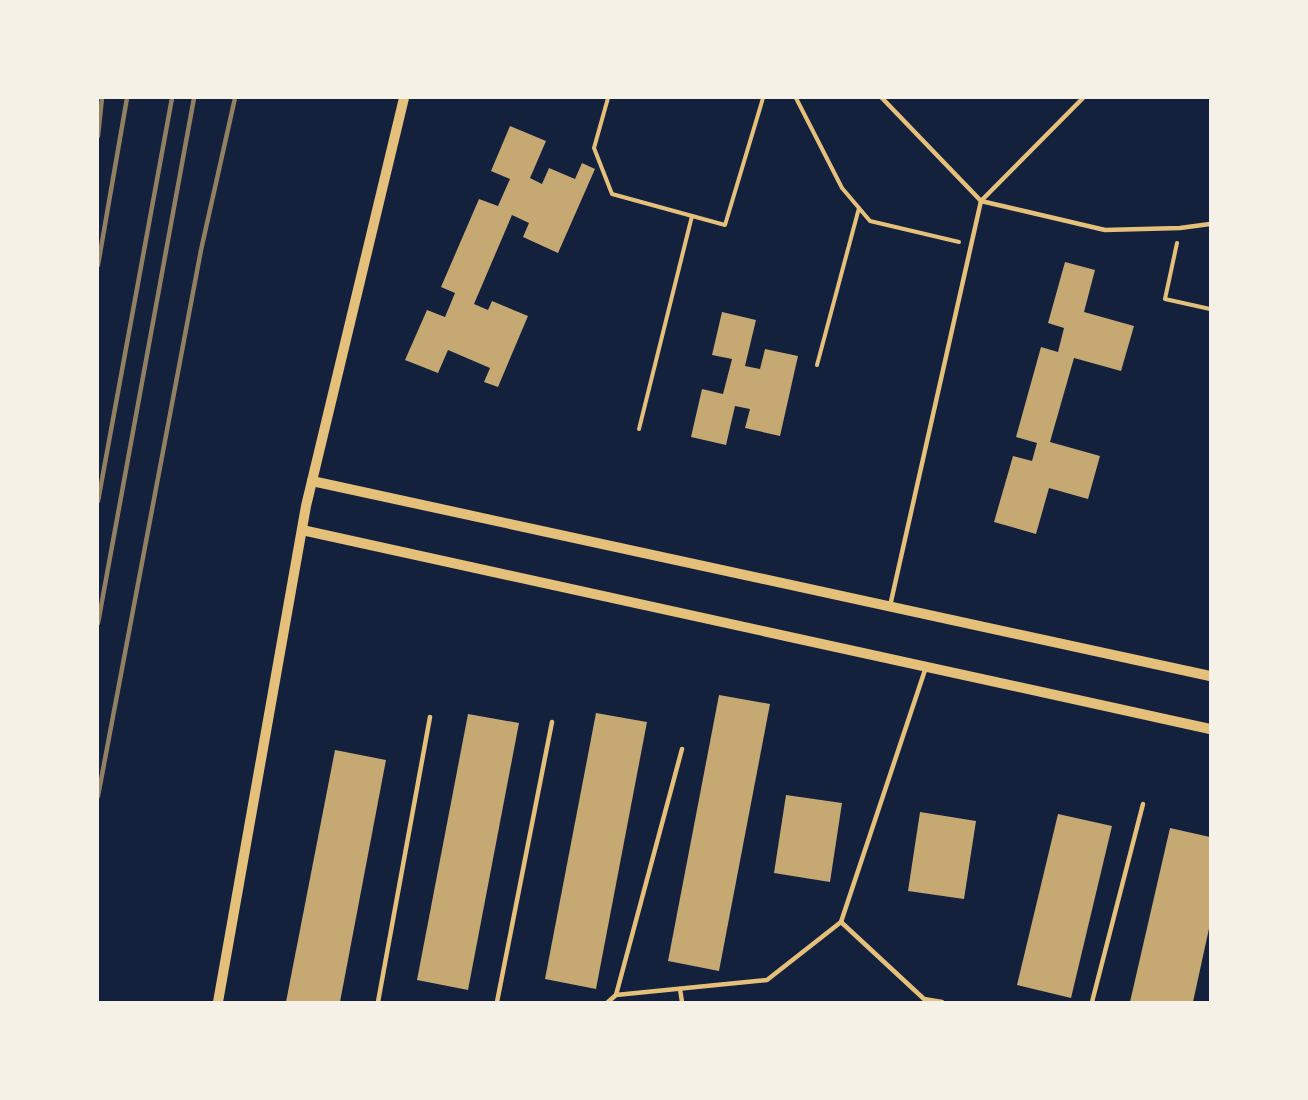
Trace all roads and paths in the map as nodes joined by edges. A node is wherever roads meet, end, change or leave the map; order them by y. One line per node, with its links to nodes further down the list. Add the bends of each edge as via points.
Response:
1 (404, 98): 16 (street)
2 (608, 98): 9 (path, via 594,148 612,194)
3 (763, 98): 9 (path, via 725,225)
4 (796, 98): 8 (path, via 842,188)
5 (882, 98): 7 (lane)
6 (1083, 98): 7 (lane)
7 (981, 201): 11 (lane, via 1105,230); 12 (lane)
8 (859, 207): 12 (path, via 870,221); 14 (path)
9 (692, 216): 15 (path)
10 (1210, 224): 11 (lane)
11 (1180, 228): 13 (path, via 1165,299)
12 (971, 244): 18 (lane)
13 (1210, 309)
14 (817, 365)
15 (639, 429)
16 (312, 482): 17 (street); 18 (street)
17 (302, 530): 19 (street); 29 (street)
18 (890, 606): 20 (street)
19 (926, 666): 23 (street); 26 (lane)
20 (1210, 676)
21 (430, 717): 30 (lane)
22 (552, 722): 31 (lane)
23 (1210, 729)
24 (682, 749): 28 (lane)
25 (1143, 804): 35 (lane)
26 (842, 922): 27 (lane, via 767,980); 34 (lane, via 924,999)
27 (680, 989): 28 (lane); 33 (lane)
28 (616, 995): 32 (lane)
29 (218, 1002)
30 (378, 1002)
31 (497, 1002)
32 (608, 1002)
33 (681, 1002)
34 (942, 1002)
35 (1092, 1002)

